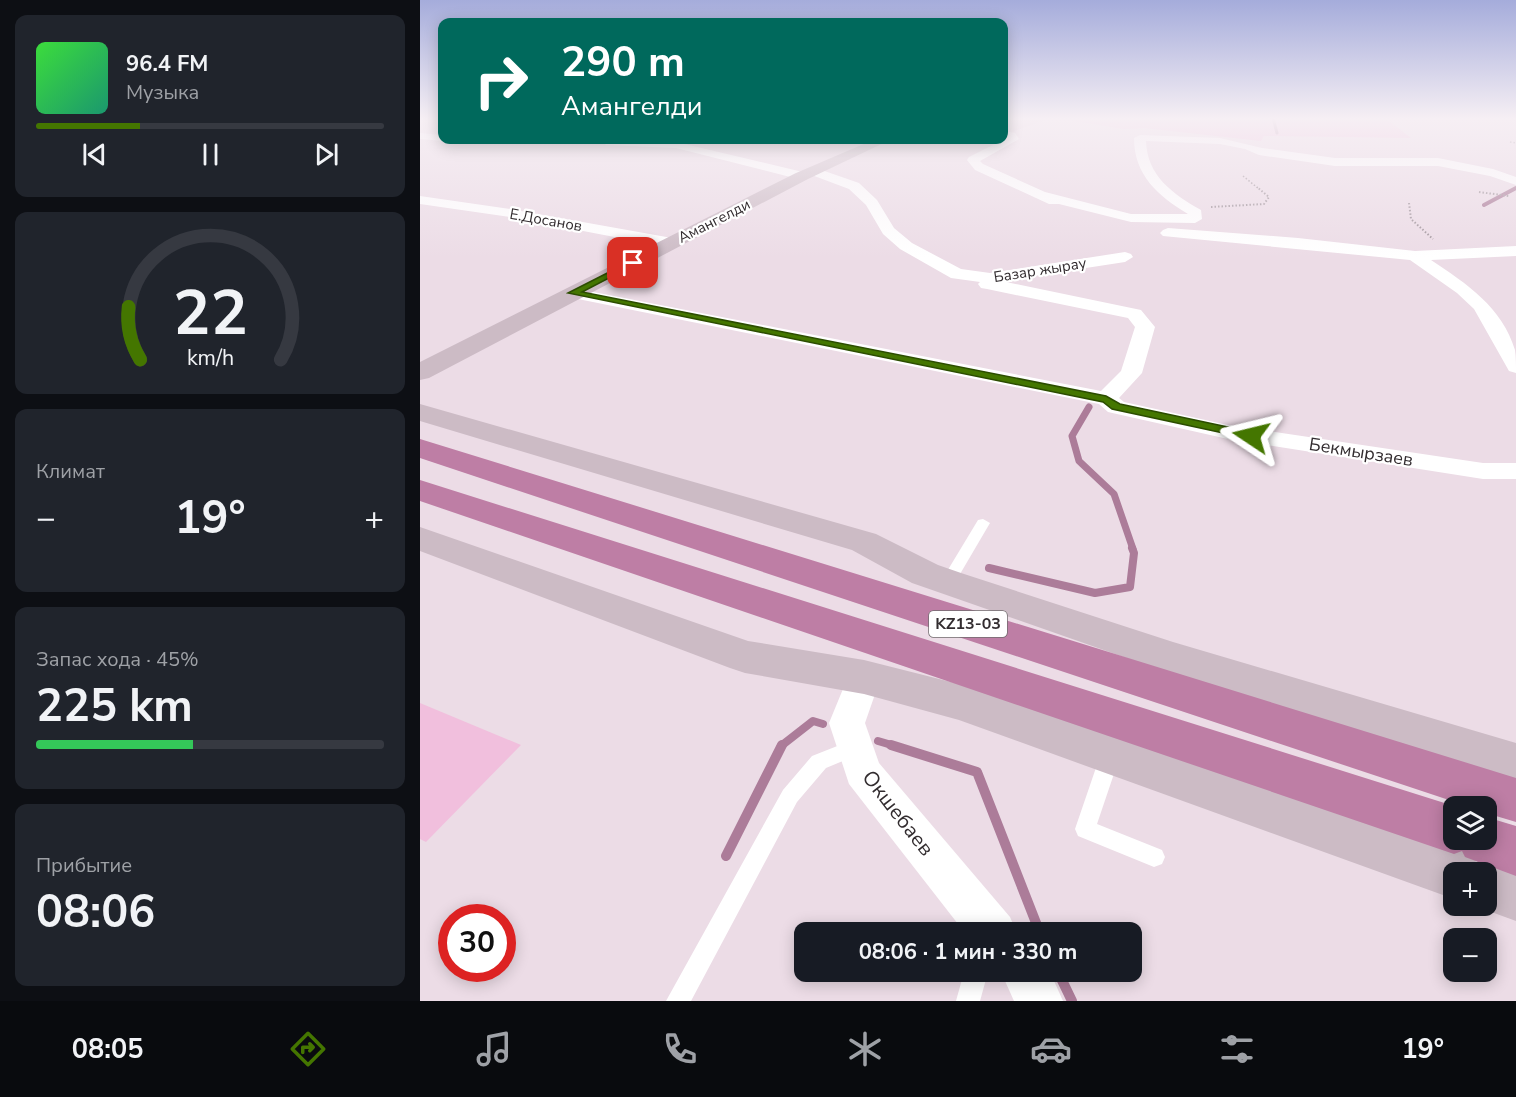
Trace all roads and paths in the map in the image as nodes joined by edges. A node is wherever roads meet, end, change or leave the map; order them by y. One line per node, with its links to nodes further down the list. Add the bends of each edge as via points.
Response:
1 (768, 165): 6 (street, Базар жырау)
2 (826, 165): 6 (street, Амангелди)
3 (977, 165): 10 (street)
4 (1144, 165): 14 (street, via 1170,199)
5 (1452, 165): 8 (street)
6 (807, 173): 15 (street, Амангелди); 20 (street, Базар жырау, via 854,186 872,203 888,231 906,246)
7 (1243, 176): 14 (path, via 1269,197 1264,204 1212,207)
8 (1516, 181)
9 (1479, 192): 11 (path)
10 (1037, 194): 14 (street, via 1131,218 1195,219); 18 (street, via 1083,215 1151,232)
11 (1516, 197)
12 (420, 200): 15 (street, Е.Досанов)
13 (1409, 203): 17 (path, via 1407,212 1412,222)
14 (1196, 213)
15 (672, 243): 21 (street, Амангелди)
16 (1516, 251): 17 (street)
17 (1455, 255): 18 (street)
18 (1415, 256): 22 (street, via 1476,301)
19 (1125, 257): 20 (street, Базар жырау, via 990,278)
20 (970, 277): 24 (street, via 982,283 1134,314 1145,327 1131,373)
21 (573, 293): 23 (street, Амангелди); 24 (street, Бекмырзаев)
22 (1516, 367)
23 (420, 372)
24 (1106, 399): 27 (street, Бекмырзаев, via 1116,407 1228,432 1483,471)
25 (420, 412): 31 (street, via 864,542)
26 (420, 448): 36 (highway, KZ13-03)
27 (1516, 471)
28 (420, 490): 37 (highway, KZ13-03)
29 (983, 523): 31 (lane)
30 (420, 538): 32 (street, via 745,657)
31 (948, 582): 35 (street, via 1170,657)
32 (864, 677): 33 (street, Окшебаев, via 847,723); 34 (street, via 963,703)
33 (855, 747): 44 (street, Окшебаев, via 863,772); 47 (lane, via 819,762 790,796)
34 (1111, 754): 40 (lane, via 1085,829); 41 (street)
35 (1516, 764)
36 (1516, 800)
37 (1443, 826)
38 (1497, 845): 39 (highway)
39 (1516, 851)
40 (1154, 857)
41 (1443, 869)
42 (1497, 888): 43 (street)
43 (1516, 894)
44 (983, 922)
45 (973, 982): 48 (lane)
46 (1030, 982): 49 (street)
47 (678, 1001)
48 (968, 1001)
49 (1039, 1001)

